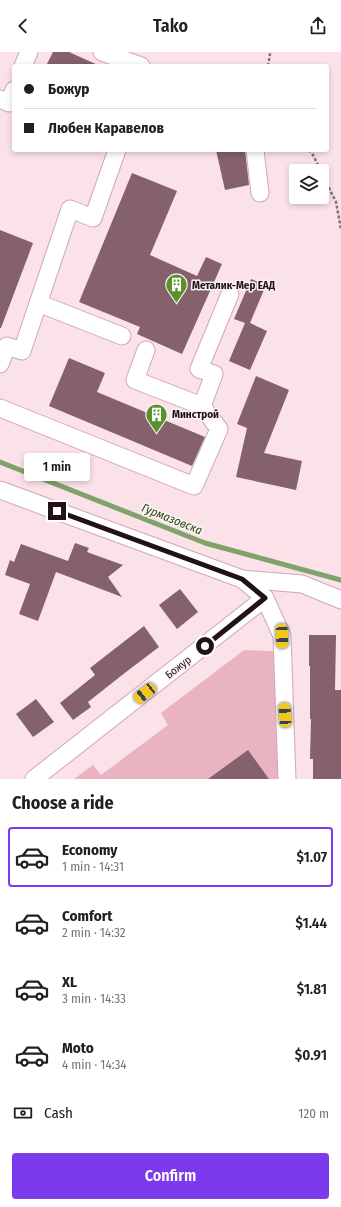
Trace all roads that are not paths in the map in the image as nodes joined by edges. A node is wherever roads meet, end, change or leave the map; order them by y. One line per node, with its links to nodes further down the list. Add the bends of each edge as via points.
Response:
1 (29, 52): 3 (street)
2 (102, 52): 4 (street)
3 (25, 64)
4 (135, 64)
5 (12, 95): 6 (street, via 9,102)
6 (0, 99)
7 (116, 152): 11 (street, via 93,218 70,209)
8 (255, 152): 9 (street)
9 (260, 193)
10 (230, 294): 15 (street, via 198,369 214,374)
11 (38, 303): 12 (street); 14 (street, via 22,351 7,346)
12 (122, 336)
13 (146, 350): 15 (street, via 135,380)
14 (0, 364)
15 (202, 406): 16 (street, via 219,429 194,486)
16 (0, 408)
17 (0, 490): 18 (street)
18 (242, 579): 19 (street); 20 (street, via 302,584)
19 (265, 598): 21 (street, Божур); 23 (street, via 282,636)
20 (341, 600)
21 (48, 774): 22 (street, Божур)
22 (34, 779)
23 (287, 779)

